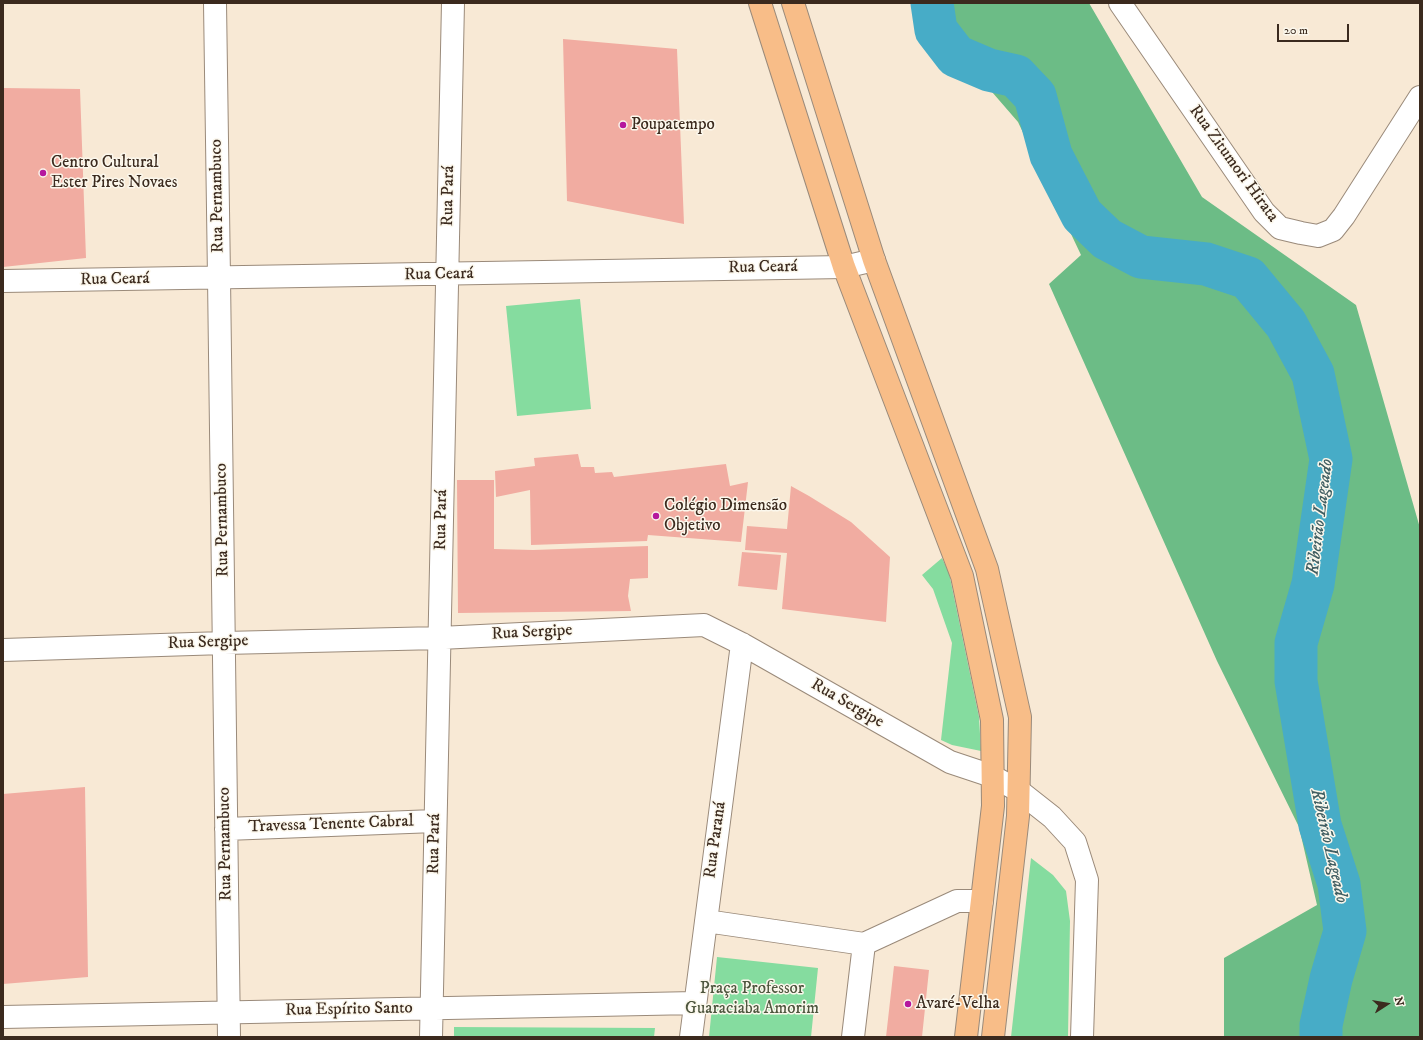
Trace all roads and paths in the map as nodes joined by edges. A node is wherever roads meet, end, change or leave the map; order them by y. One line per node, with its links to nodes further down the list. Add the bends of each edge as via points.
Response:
1 (215, 3): 12 (street, Rua Pernambuco)
2 (453, 3): 11 (street, Rua Pará)
3 (760, 3): 8 (main road)
4 (793, 3): 7 (main road)
5 (1120, 3): 6 (street, Rua Zitumori Hirata, via 1264,212 1280,228 1318,236 1332,230 1344,216)
6 (1420, 97)
7 (824, 101): 8 (main road); 9 (main road)
8 (794, 109): 10 (main road)
9 (874, 260): 10 (street, Rua Ceará); 14 (main road)
10 (844, 267): 11 (street, Rua Ceará); 15 (main road)
11 (447, 275): 12 (street, Rua Ceará); 16 (street, Rua Pará)
12 (220, 278): 13 (street, Rua Ceará); 17 (street, Rua Pernambuco)
13 (3, 281)
14 (963, 504): 15 (main road); 21 (main road, via 987,569 1020,717)
15 (938, 514): 20 (main road, via 962,576 992,720)
16 (440, 638): 17 (street, Rua Sergipe); 18 (street, Rua Sergipe, via 704,626); 22 (street, Rua Pará)
17 (224, 643): 19 (street, Rua Sergipe); 23 (street, Rua Pernambuco)
18 (742, 644): 20 (street, Rua Sergipe, via 950,762); 25 (street, Rua Paraná)
19 (3, 650)
20 (992, 776): 21 (street, Rua Sergipe); 24 (main road, via 993,806)
21 (1019, 791): 27 (main road); 39 (street, via 1052,817 1075,842 1087,880)
22 (436, 821): 23 (street, Travessa Tenente Cabral); 30 (street, Rua Pará)
23 (226, 829): 31 (street, Rua Pernambuco)
24 (982, 901): 26 (main road); 28 (street, via 957,901)
25 (706, 921): 28 (street); 29 (street, Rua Paraná)
26 (979, 928): 27 (main road); 37 (main road)
27 (1005, 931): 38 (main road)
28 (864, 944): 36 (street)
29 (695, 1003): 30 (street, Rua Espírito Santo); 35 (street, Rua Paraná)
30 (431, 1008): 31 (street, Rua Espírito Santo); 34 (street, Rua Pará)
31 (228, 1012): 32 (street, Rua Espírito Santo); 33 (street, Rua Pernambuco)
32 (3, 1017)
33 (229, 1037)
34 (431, 1037)
35 (691, 1037)
36 (853, 1037)
37 (966, 1037)
38 (993, 1037)
39 (1082, 1037)

